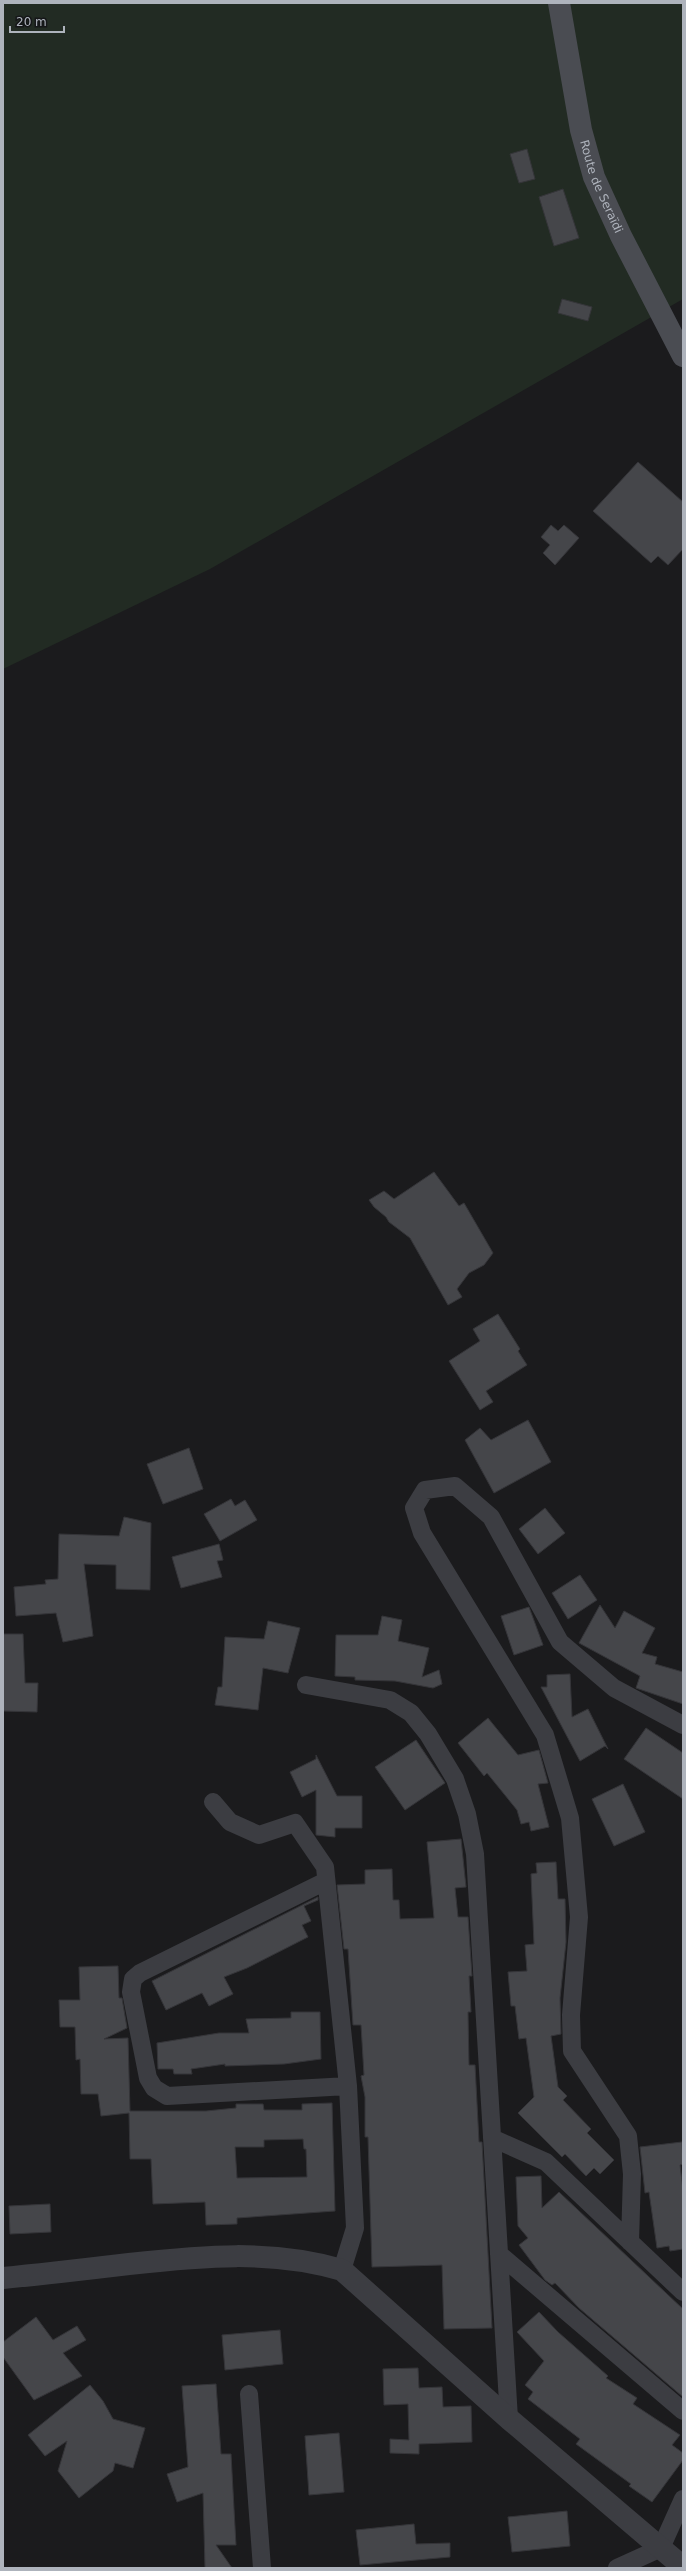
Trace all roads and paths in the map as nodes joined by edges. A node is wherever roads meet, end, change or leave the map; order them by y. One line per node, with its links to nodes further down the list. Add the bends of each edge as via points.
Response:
1 (559, 3): 2 (main road, Route de Seraïdi, via 581,130 594,177 620,236)
2 (683, 356)
3 (306, 1685): 8 (street, via 390,1700 411,1713 428,1734 455,1779 467,1814 475,1854)
4 (683, 1725): 9 (street, via 614,1688 560,1642 491,1517 455,1486 424,1490 414,1508 422,1532 545,1735 570,1818 579,1917 571,2015 572,2051 628,2136 632,2174)
5 (213, 1802): 6 (street, via 230,1822 258,1835 295,1823 325,1867)
6 (326, 1881): 7 (street); 7 (street, via 140,1973 133,1979 131,1992 148,2078 154,2088 167,2096)
7 (348, 2086): 11 (street, via 355,2228)
8 (492, 2138): 9 (street, via 546,2162); 10 (street)
9 (630, 2242): 13 (street)
10 (499, 2254): 15 (street); 16 (street)
11 (342, 2270): 12 (street, via 317,2263 273,2258 210,2255); 16 (street)
12 (3, 2278)
13 (683, 2292)
14 (249, 2394): 20 (street)
15 (683, 2411)
16 (510, 2419): 18 (street)
17 (683, 2499): 18 (street)
18 (661, 2548): 19 (street); 21 (street)
19 (683, 2567)
20 (262, 2568)
21 (616, 2568)

